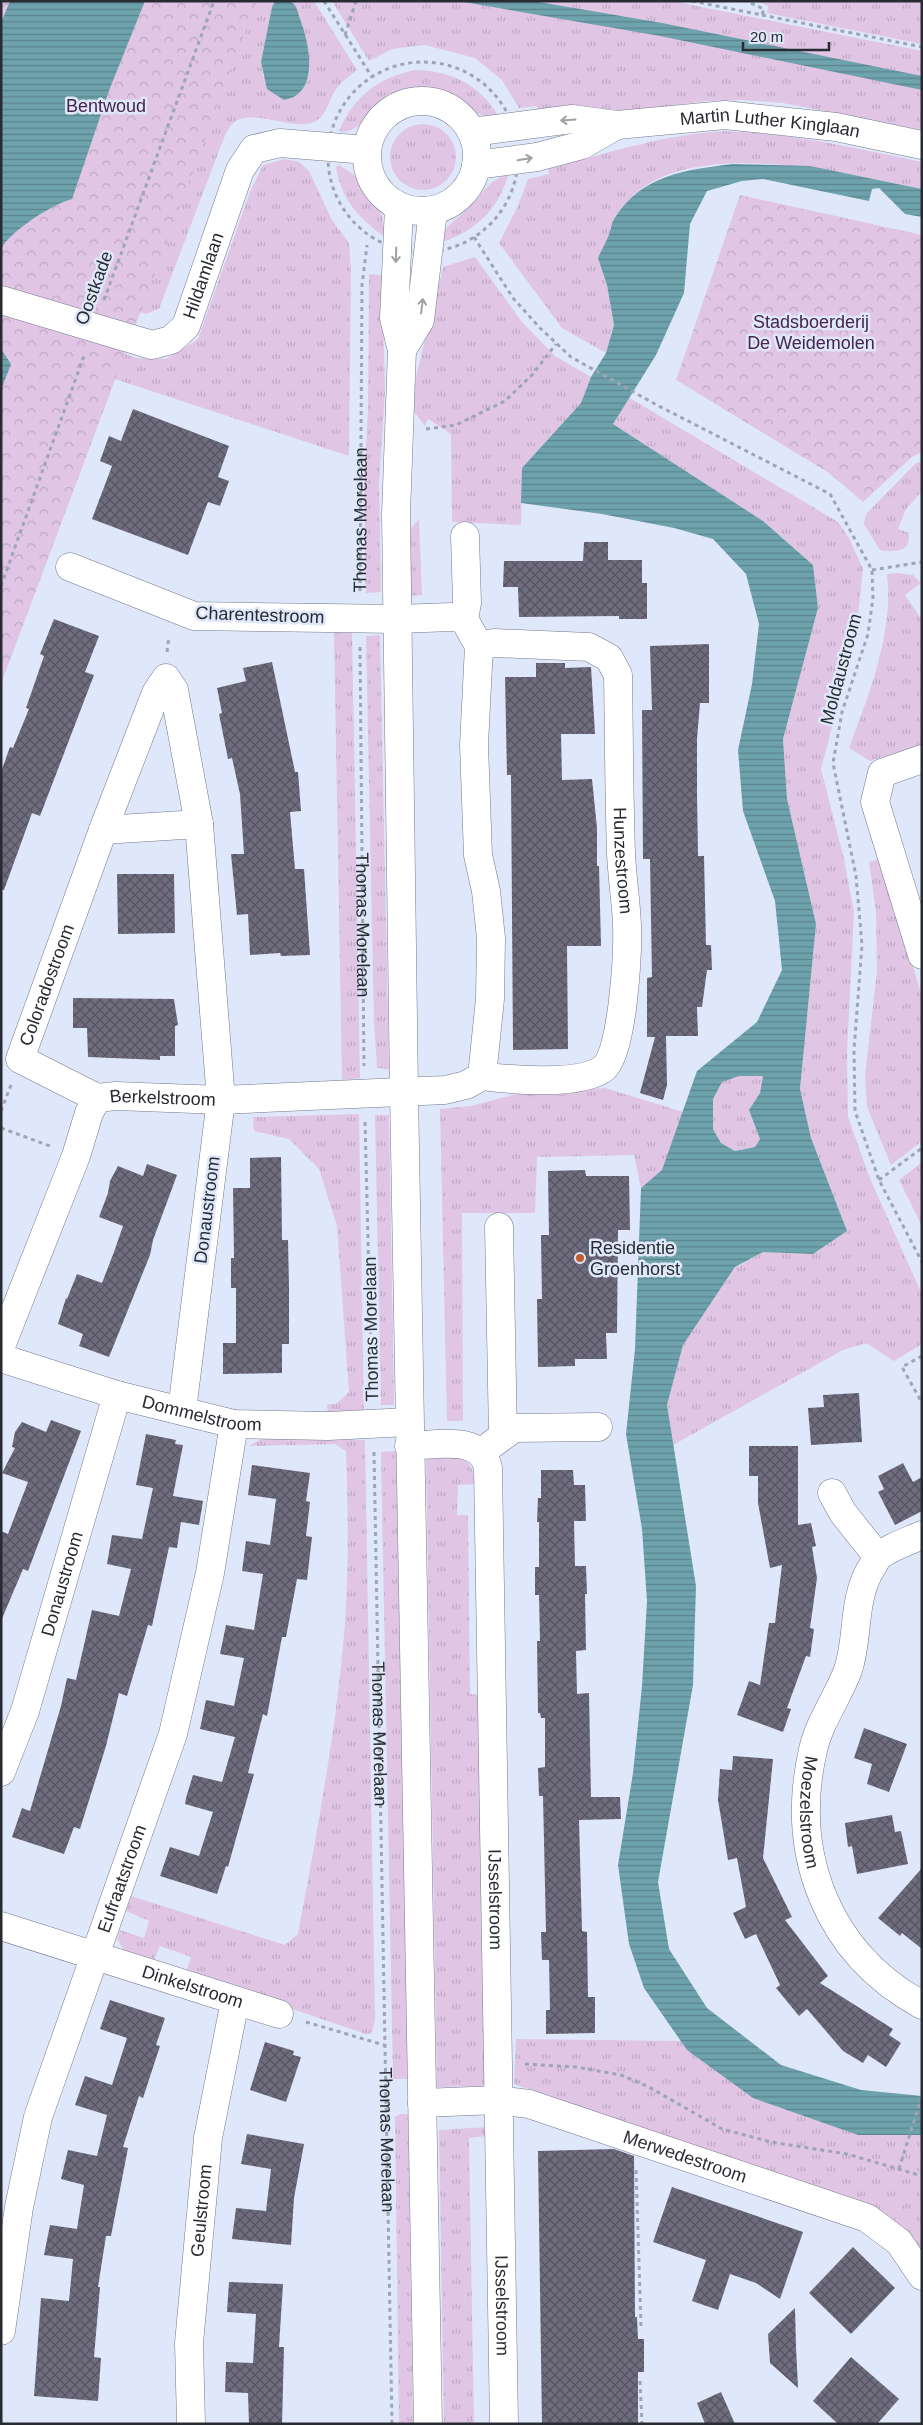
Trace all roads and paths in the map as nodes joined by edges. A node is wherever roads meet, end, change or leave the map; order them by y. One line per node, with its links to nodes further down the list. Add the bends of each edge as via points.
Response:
1 (214, 1): 20 (path, Oostkade)
2 (324, 1): 7 (path)
3 (356, 1): 7 (path)
4 (692, 1): 6 (path)
5 (746, 1): 6 (path, via 764,9)
6 (762, 15): 8 (path)
7 (345, 35): 10 (path, via 372,77 348,100)
8 (922, 47)
9 (617, 125): 11 (street, Martin Luther Kinglaan, one-way to 11, via 572,119); 12 (street, Martin Luther Kinglaan, via 725,115 836,127); 14 (street, Martin Luther Kinglaan, one-way to 9, via 537,157 582,146)
10 (332, 131)
11 (472, 132): 13 (street, via 450,109 418,101 388,113 374,129); 14 (street, via 476,143)
12 (922, 145)
13 (367, 150): 15 (street, via 369,173 374,183 389,201); 20 (street, Hildamlaan, via 280,143 254,149 240,170 186,326 171,340 152,344)
14 (476, 165): 16 (street, via 462,195)
15 (399, 207): 16 (street); 22 (street, Thomas Morelaan, one-way to 22, via 394,318)
16 (433, 211): 22 (street, Thomas Morelaan, one-way to 16, via 420,320)
17 (368, 235): 30 (path, Thomas Morelaan, via 362,285)
18 (474, 237): 21 (path, Moldaustroom, via 513,298)
19 (1, 300): 20 (street, Hildamlaan)
20 (95, 326): 28 (path, Oostkade)
21 (556, 344): 23 (path, via 532,375 505,401 456,425); 27 (path, Moldaustroom, via 571,357 655,404 830,494)
22 (402, 350): 23 (street, Thomas Morelaan)
23 (398, 432): 31 (street, Thomas Morelaan)
24 (465, 536): 32 (street, via 467,603)
25 (922, 562): 27 (path)
26 (70, 567): 29 (street, Charentestroom)
27 (872, 570): 47 (path, Moldaustroom, via 873,598 868,634 842,712 832,763 856,876 862,945 854,1050 855,1111)
28 (1, 586)
29 (179, 610): 30 (street, Charentestroom, via 194,616); 34 (path, via 167,641)
30 (360, 617): 31 (street, Charentestroom); 41 (path, Thomas Morelaan)
31 (398, 619): 32 (street); 40 (street, Thomas Morelaan)
32 (464, 619): 33 (street)
33 (479, 646): 39 (street, via 474,745 478,855 491,938 490,999); 39 (street, Hunzestroom, via 494,643 589,647 609,658 618,675 621,855 627,926 619,1027 614,1055 604,1068 577,1079 507,1080)
34 (166, 678): 36 (street, via 174,690); 37 (street, Coloradostroom, via 156,693)
35 (922, 760): 38 (street, via 882,773 875,802)
36 (200, 824): 37 (street); 43 (street)
37 (103, 830): 42 (street, Coloradostroom, via 20,1059)
38 (922, 955)
39 (482, 1076): 40 (street, via 466,1085 445,1090)
40 (404, 1092): 41 (street, Berkelstroom); 59 (street, Thomas Morelaan)
41 (365, 1094): 43 (street, Berkelstroom); 56 (path, Thomas Morelaan)
42 (97, 1098): 43 (street, Berkelstroom); 46 (street, Berkelstroom)
43 (221, 1100): 55 (street, Donaustroom)
44 (1, 1128): 46 (path)
45 (922, 1148): 47 (path)
46 (76, 1156): 50 (street, Berkelstroom)
47 (879, 1180): 49 (path, Moldaustroom)
48 (498, 1227): 60 (street)
49 (922, 1262)
50 (1, 1346)
51 (922, 1356): 54 (path, via 902,1367)
52 (1, 1358): 53 (street, Dommelstroom)
53 (117, 1395): 55 (street, Dommelstroom); 65 (street, Donaustroom, via 25,1711)
54 (922, 1403)
55 (182, 1410): 57 (street, Dommelstroom)
56 (373, 1423): 57 (street, Dommelstroom, via 328,1426); 59 (street, Dommelstroom); 71 (path, Thomas Morelaan)
57 (234, 1424): 67 (street, Eufraatstroom, via 210,1573 173,1734)
58 (598, 1427): 60 (street, via 514,1428)
59 (409, 1434): 61 (street, via 469,1445); 75 (street, Thomas Morelaan)
60 (503, 1436): 61 (street)
61 (481, 1451): 72 (street, IJsselstroom, via 488,1468)
62 (832, 1493): 64 (street)
63 (922, 1535): 64 (street)
64 (878, 1557): 69 (street, Moezelstroom, via 865,1581 856,1614 848,1668 813,1748 806,1803 807,1838 821,1897 837,1927 878,1975)
65 (1, 1772)
66 (1, 1926): 67 (street, Dinkelstroom)
67 (94, 1954): 68 (street, Dinkelstroom); 81 (street, Eufraatstroom, via 38,2116 19,2208)
68 (235, 2001): 70 (street, Dinkelstroom); 83 (street, Geulstroom, via 208,2138 190,2343)
69 (922, 2005)
70 (279, 2014): 71 (path)
71 (384, 2044): 84 (path, Thomas Morelaan)
72 (497, 2063): 74 (street, IJsselstroom); 77 (path, via 576,2067 621,2075 649,2087 722,2129 770,2142 847,2154)
73 (922, 2095): 77 (path)
74 (497, 2100): 75 (street, Merwedestroom); 76 (street, Merwedestroom, via 530,2104); 86 (street, IJsselstroom)
75 (422, 2103): 85 (street, Thomas Morelaan)
76 (635, 2140): 79 (street, Merwedestroom, via 868,2218 899,2242); 80 (path)
77 (900, 2169): 78 (path)
78 (922, 2176)
79 (922, 2276)
80 (641, 2327)
81 (1, 2331)
82 (640, 2381): 87 (path)
83 (191, 2424)
84 (392, 2424)
85 (428, 2424)
86 (504, 2424)
87 (642, 2424)

